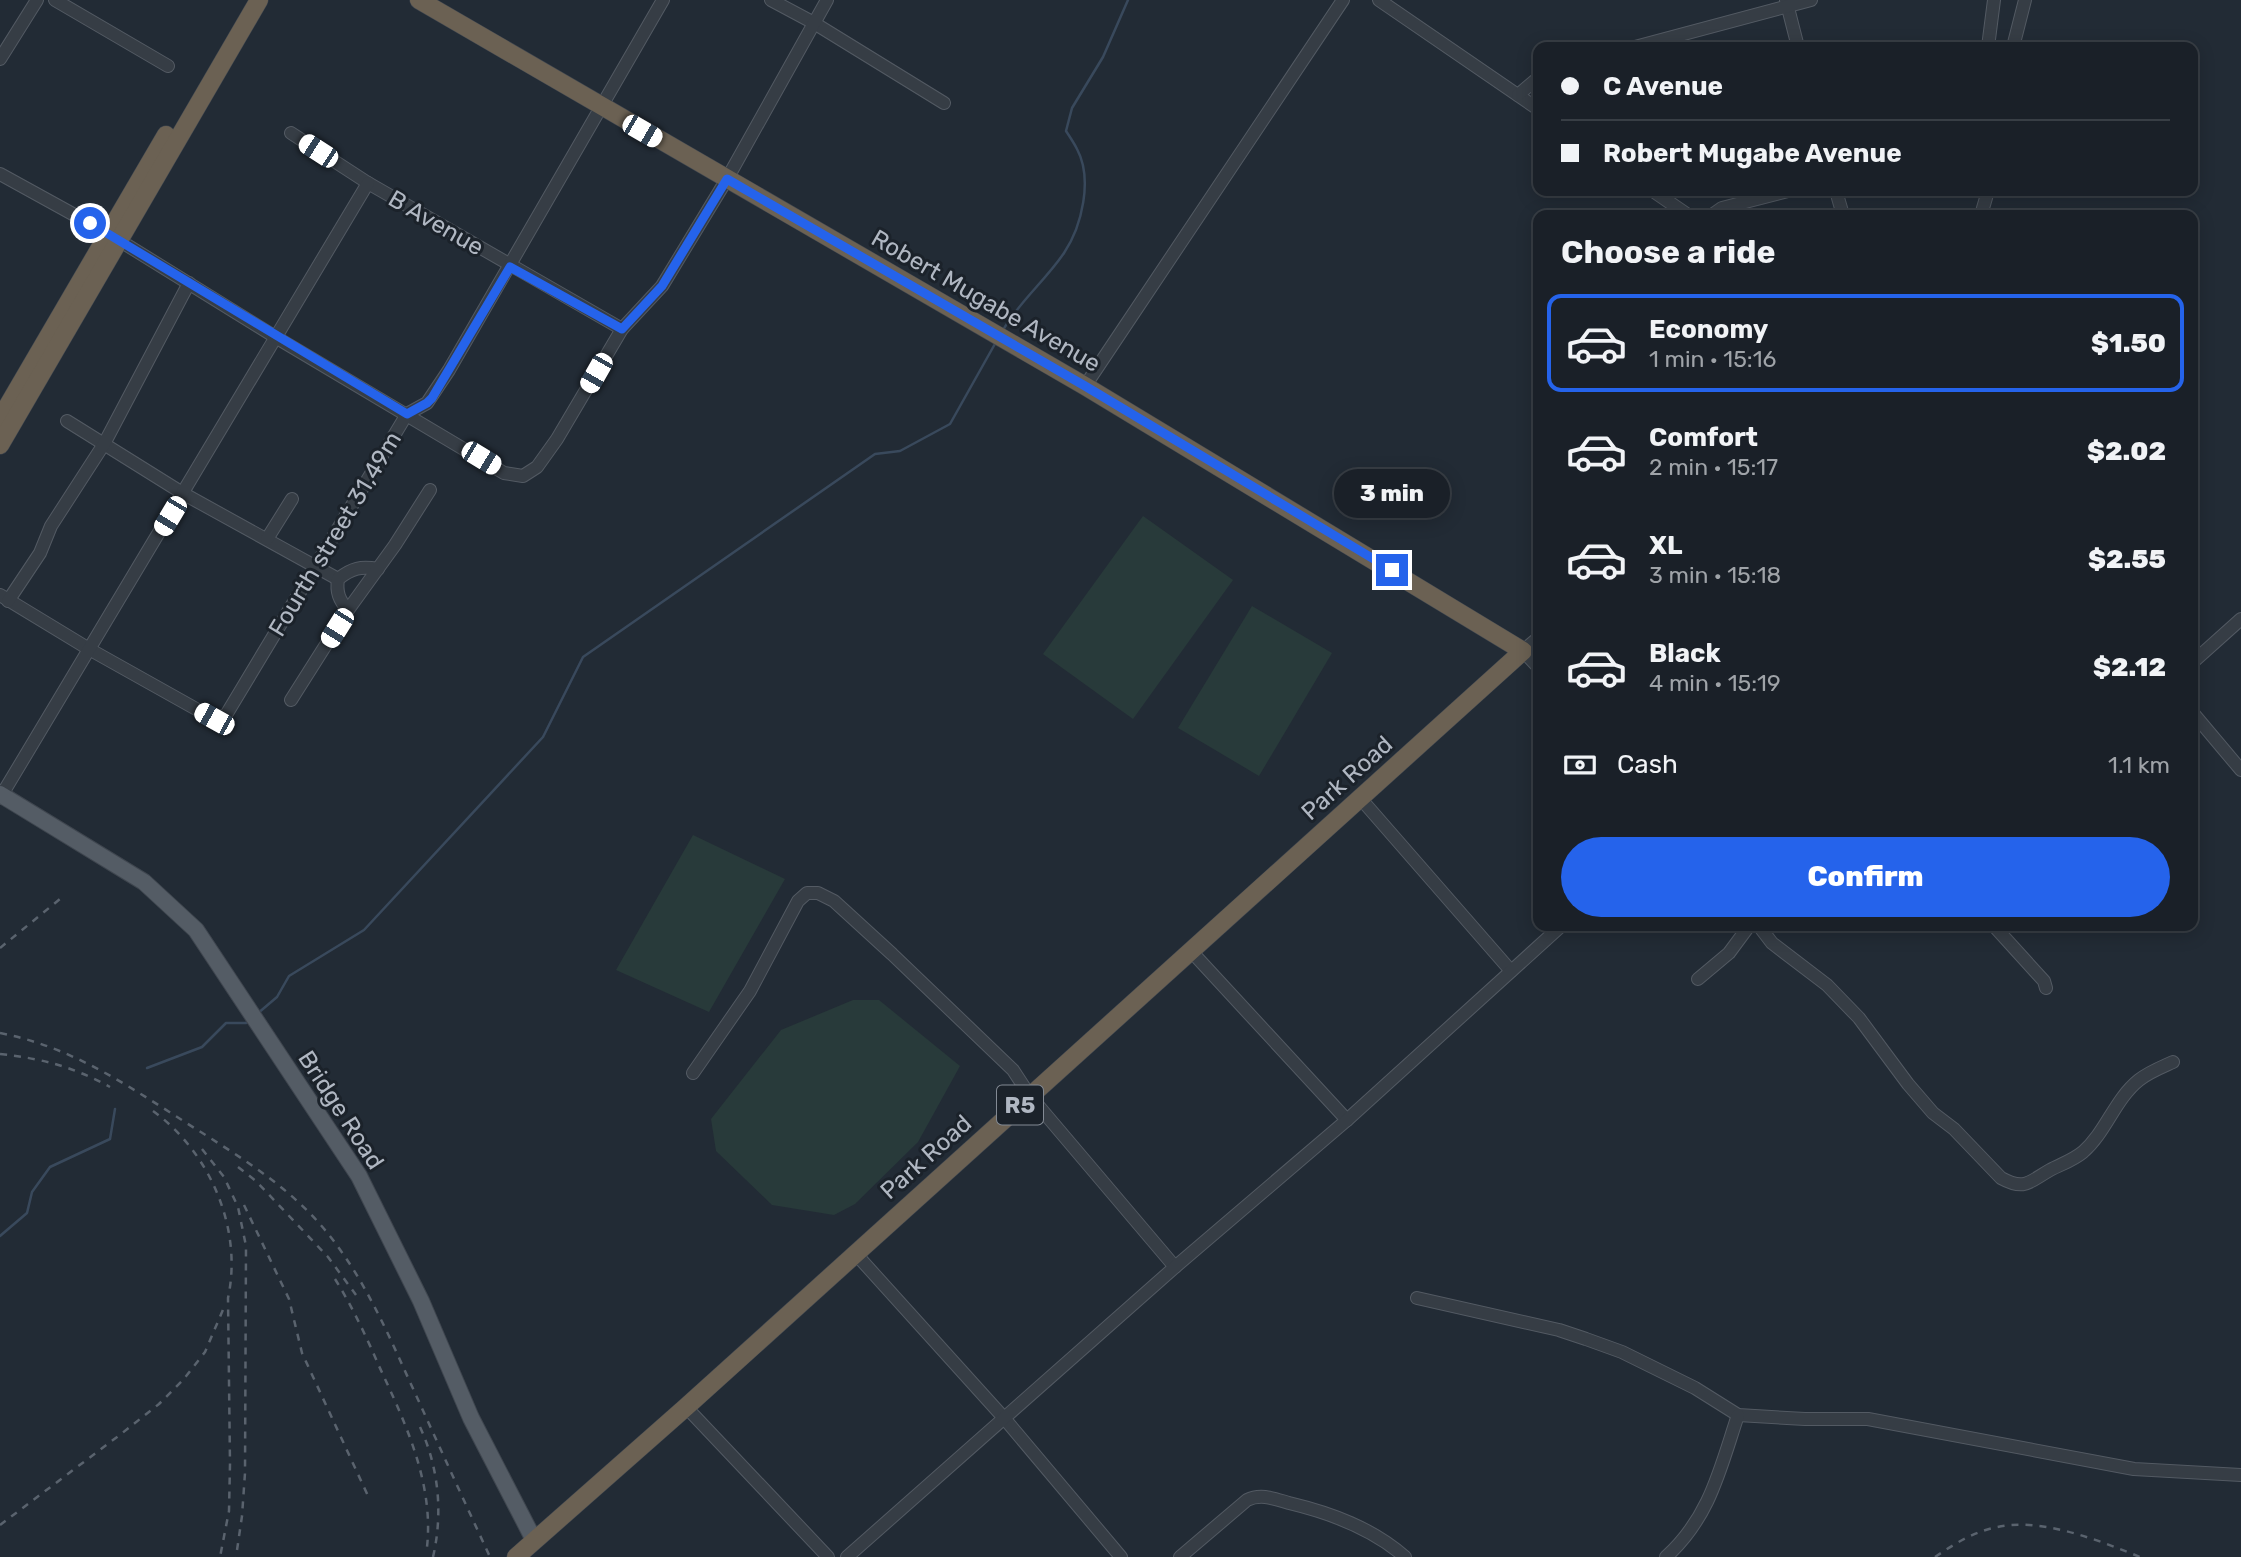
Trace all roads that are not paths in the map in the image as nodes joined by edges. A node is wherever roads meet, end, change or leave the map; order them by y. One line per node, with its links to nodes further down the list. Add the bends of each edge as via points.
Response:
1 (37, 0): 20 (street)
2 (55, 0): 21 (street)
3 (248, 0): 35 (highway, via 196,84)
4 (259, 0): 35 (highway)
5 (419, 0): 26 (highway, Robert Mugabe Avenue)
6 (663, 0): 26 (street, Fourth street 31,49m)
7 (771, 0): 15 (street)
8 (827, 0): 15 (street)
9 (1343, 0): 40 (street)
10 (1379, 0): 23 (street)
11 (1811, 0): 14 (street)
12 (1994, 0): 18 (street)
13 (2025, 0): 19 (street)
14 (1787, 3): 16 (street); 17 (street)
15 (814, 23): 24 (street); 29 (street)
16 (1652, 42)
17 (1797, 42)
18 (1989, 42)
19 (2014, 42)
20 (0, 59)
21 (168, 66)
22 (1533, 82): 23 (street)
23 (1518, 95): 25 (street)
24 (944, 103)
25 (1533, 106)
26 (600, 107): 29 (highway, Robert Mugabe Avenue); 36 (street, Fourth street 31,49m)
27 (291, 133): 30 (street, B Avenue)
28 (0, 174): 35 (street)
29 (727, 179): 38 (street, via 662,286); 40 (highway, Robert Mugabe Avenue)
30 (368, 183): 36 (street, B Avenue); 39 (street)
31 (1660, 196): 33 (street)
32 (1768, 196): 34 (street)
33 (1681, 210)
34 (1718, 210)
35 (115, 237): 37 (street); 42 (highway); 45 (highway)
36 (510, 267): 38 (street, B Avenue); 41 (street, Fourth street 31,49m, via 432,398)
37 (190, 283): 39 (street); 44 (street)
38 (622, 329): 41 (street, via 557,439 537,467 523,476 504,473)
39 (277, 338): 41 (street); 47 (street)
40 (1085, 386): 58 (highway, Robert Mugabe Avenue)
41 (407, 414): 50 (street, Fourth street 31,49m)
42 (0, 419)
43 (67, 421): 44 (street)
44 (104, 444): 47 (street); 53 (street, via 51,526 40,554)
45 (0, 445)
46 (430, 490): 51 (street)
47 (184, 494): 49 (street); 57 (street)
48 (292, 499): 49 (street)
49 (267, 538): 50 (street)
50 (316, 565): 52 (street); 57 (street, Fourth street 31,49m, via 226,715 214,719)
51 (378, 569): 52 (street, via 360,566); 54 (street)
52 (338, 579): 54 (street, via 340,601)
53 (4, 598): 57 (street)
54 (348, 610): 61 (street)
55 (2241, 619): 59 (street)
56 (1533, 642): 58 (street)
57 (89, 649): 64 (street)
58 (1523, 651): 60 (street); 65 (highway, Park Road / R5)
59 (2198, 658)
60 (1533, 662)
61 (291, 700)
62 (2198, 719): 63 (street)
63 (2241, 770)
64 (1, 796): 85 (main road, Bridge Road, via 144,882 196,930 359,1176 421,1301 471,1418)
65 (1362, 799): 70 (highway, Park Road / R5); 71 (street)
66 (1555, 931): 71 (street)
67 (1745, 931): 72 (street, via 1729,953)
68 (1763, 931): 74 (street, via 1827,985 1859,1018 1933,1113 2011,1183 2034,1182 2069,1163 2095,1139 2139,1080)
69 (1999, 931): 73 (street)
70 (1191, 951): 76 (highway, Park Road / R5); 77 (street)
71 (1511, 971): 77 (street)
72 (1698, 979)
73 (2046, 988)
74 (2173, 1062)
75 (693, 1073): 76 (street, via 750,991 791,910 802,896 818,893 834,901 892,954 1013,1070)
76 (1030, 1096): 78 (highway, Park Road / R5); 79 (street)
77 (1347, 1120): 79 (street)
78 (855, 1253): 81 (highway, Park Road / R5); 83 (street)
79 (1175, 1267): 83 (street)
80 (1417, 1298): 82 (street, via 1598,1343 1695,1388)
81 (686, 1407): 85 (highway, Park Road / R5); 87 (street)
82 (1738, 1415): 84 (street, via 1868,1419 2134,1469); 92 (street, via 1702,1516)
83 (1004, 1418): 88 (street); 89 (street)
84 (2241, 1475)
85 (534, 1540): 86 (highway, Park Road / R5)
86 (516, 1557)
87 (828, 1557)
88 (847, 1557)
89 (1121, 1557)
90 (1180, 1557): 91 (street, via 1247,1500 1259,1496 1326,1512 1368,1531)
91 (1405, 1557)
92 (1666, 1557)

